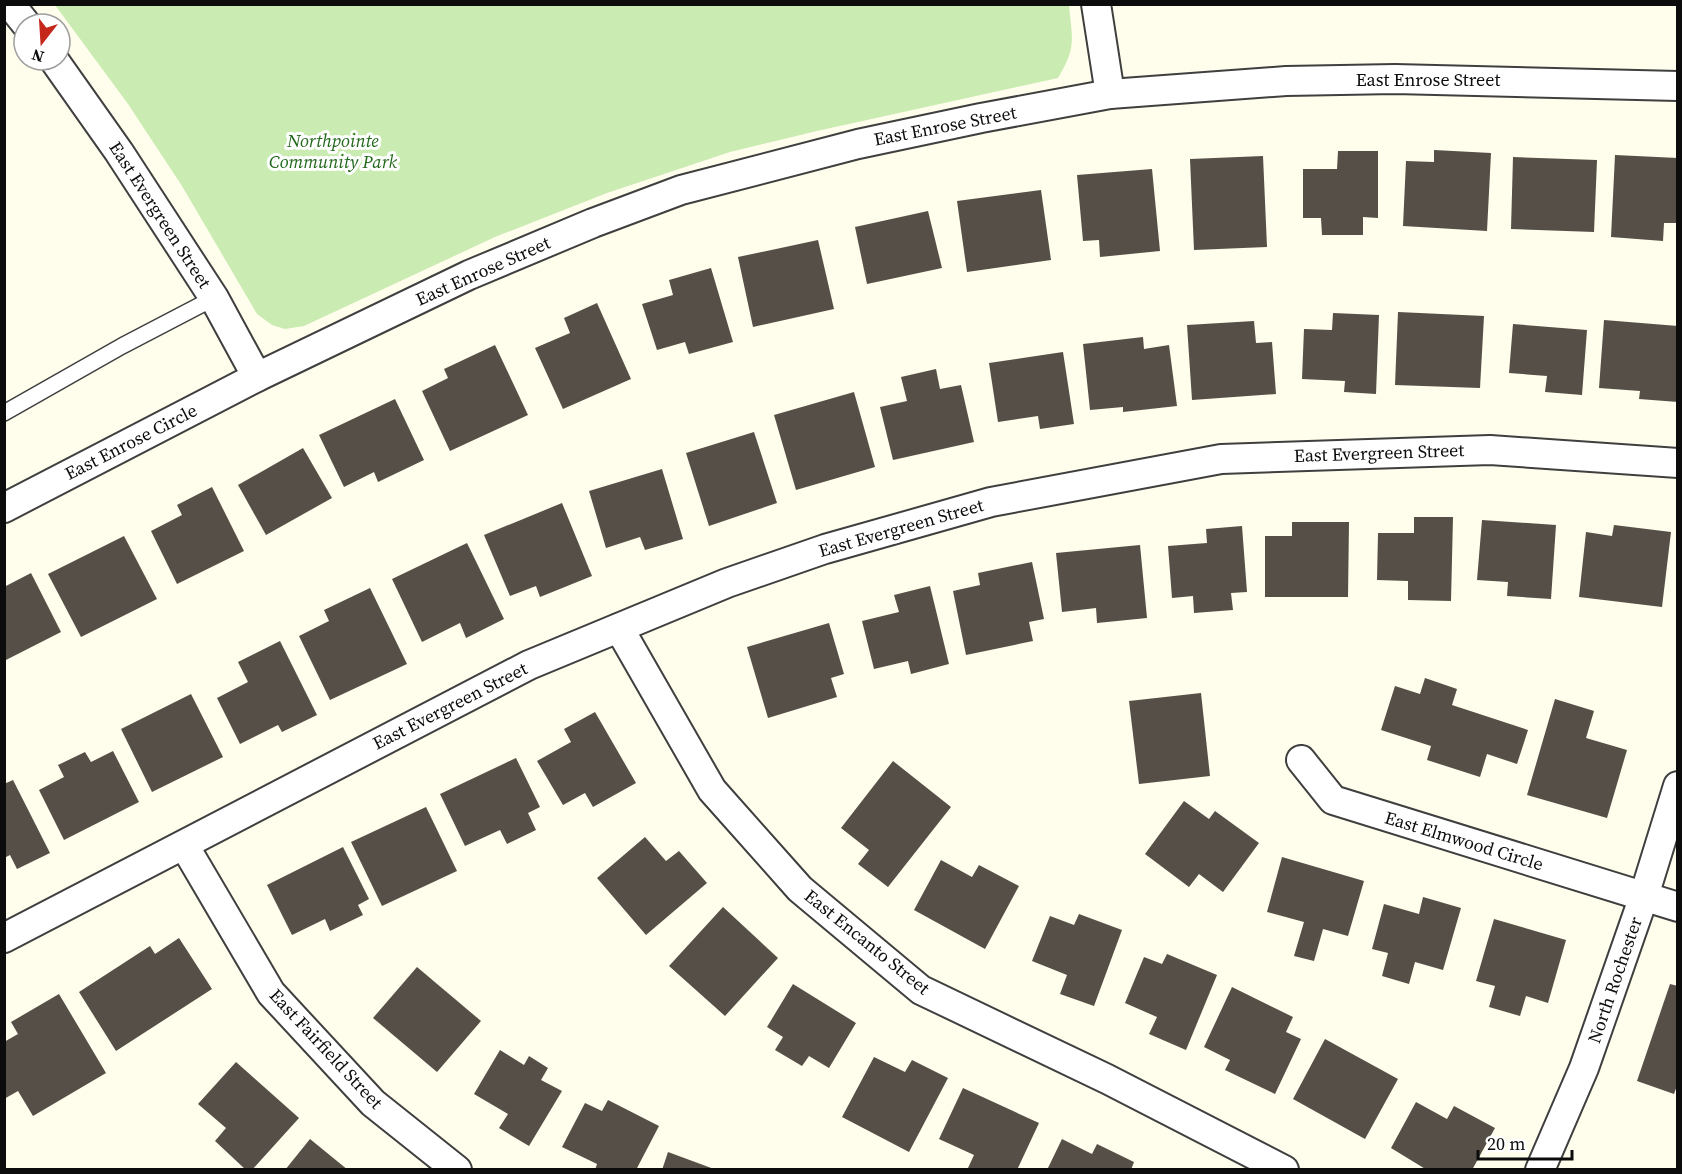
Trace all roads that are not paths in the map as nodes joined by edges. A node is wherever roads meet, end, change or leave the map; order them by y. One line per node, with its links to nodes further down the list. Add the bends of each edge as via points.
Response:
1 (1096, 4): 4 (street)
2 (62, 72): 5 (street, East Evergreen Street)
3 (1677, 86): 4 (street, East Enrose Street, via 1286,81)
4 (1110, 94): 6 (street, East Enrose Street, via 858,144 681,190 469,275)
5 (214, 298): 6 (street, East Evergreen Street); 7 (lane)
6 (257, 377): 9 (street, East Enrose Circle)
7 (4, 413)
8 (1677, 463): 10 (street, East Evergreen Street, via 1490,450 1221,459 991,502 814,553 727,583)
9 (4, 508)
10 (619, 628): 13 (street, East Evergreen Street, via 529,665); 18 (street, East Encanto Street, via 712,790 800,889 921,990)
11 (1301, 760): 14 (street, East Elmwood Circle, via 1333,800)
12 (1677, 786): 14 (street, North Rochester)
13 (184, 845): 16 (street, East Evergreen Street); 17 (street, East Fairfield Street, via 271,993 373,1103)
14 (1644, 896): 15 (street, East Elmwood Circle); 19 (street, North Rochester, via 1584,1068)
15 (1677, 907)
16 (4, 938)
17 (457, 1170)
18 (1284, 1170)
19 (1540, 1170)

